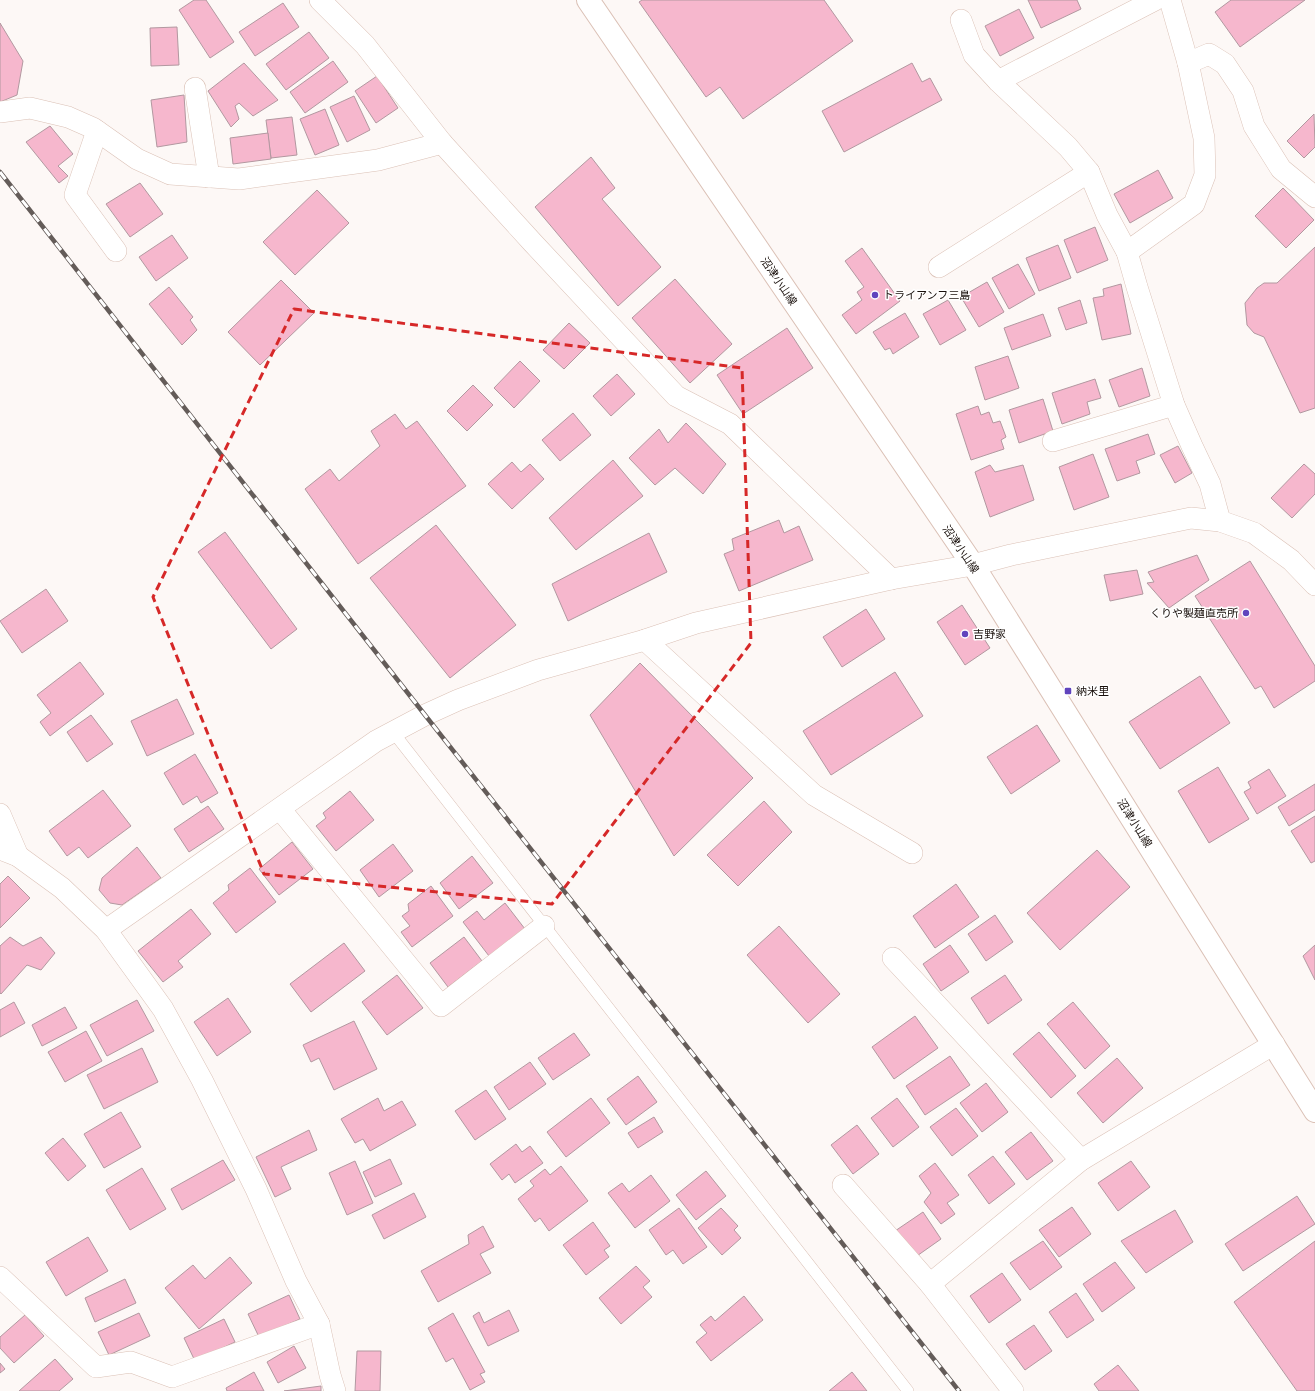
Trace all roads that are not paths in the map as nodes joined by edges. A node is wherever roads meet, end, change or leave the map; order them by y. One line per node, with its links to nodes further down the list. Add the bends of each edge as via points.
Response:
1 (320, 0): 11 (street, via 365,45)
2 (588, 0): 21 (main road, 沼津小山線)
3 (1155, 0): 7 (street)
4 (1170, 0): 6 (street)
5 (961, 20): 7 (street, via 974,55)
6 (1188, 63): 14 (street, via 1209,54 1225,64 1242,91 1254,126 1280,169); 16 (street, via 1204,138 1205,175 1194,204)
7 (998, 81): 12 (street, via 1068,147)
8 (195, 88): 13 (street)
9 (0, 112): 10 (street, via 30,108 68,117)
10 (97, 131): 13 (street, via 137,158 170,174); 15 (street, via 75,195)
11 (442, 143): 13 (street, via 378,160 239,179); 22 (street, via 676,396 730,424)
12 (1089, 172): 16 (street, via 1107,215); 17 (street)
13 (208, 177)
14 (1315, 198)
15 (116, 251)
16 (1127, 252): 18 (street)
17 (939, 267)
18 (1174, 405): 19 (street); 20 (street, via 1210,484)
19 (1053, 441)
20 (1220, 521): 21 (street, via 1184,519); 23 (street, via 1254,533 1292,560)
21 (973, 565): 22 (street); 33 (main road, 沼津小山線)
22 (891, 579): 24 (street, via 696,623)
23 (1315, 585)
24 (645, 640): 25 (street, via 538,670 458,700); 29 (street, via 814,795)
25 (393, 732): 26 (street, via 376,741); 30 (lane)
26 (280, 809): 30 (street, via 441,1006); 31 (street)
27 (0, 814): 28 (street)
28 (9, 852): 31 (street, via 62,888)
29 (912, 853)
30 (544, 926): 41 (lane)
31 (106, 930): 39 (street, via 163,1009 198,1073 256,1189 296,1281)
32 (893, 958): 35 (street)
33 (1274, 1044): 34 (main road, 沼津小山線); 35 (street)
34 (1315, 1111)
35 (1081, 1160): 38 (street)
36 (843, 1184): 38 (street)
37 (0, 1277): 39 (street, via 96,1367 131,1362 172,1377)
38 (930, 1284): 42 (street)
39 (319, 1324): 40 (street)
40 (335, 1391)
41 (908, 1391)
42 (1014, 1391)

